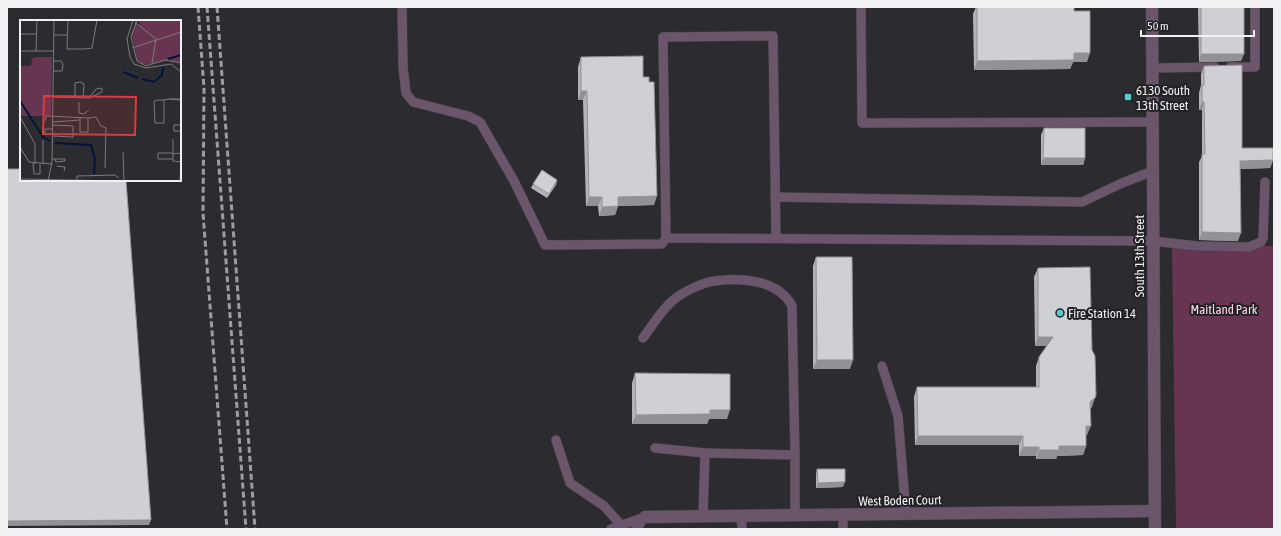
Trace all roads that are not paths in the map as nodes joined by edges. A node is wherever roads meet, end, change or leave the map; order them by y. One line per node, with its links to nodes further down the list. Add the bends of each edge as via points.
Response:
1 (402, 7): 10 (lane, via 406,93 414,102 468,116 480,122 514,181 545,245 662,244)
2 (861, 7): 6 (lane, via 862,123)
3 (1152, 7): 5 (street, South 13th Street)
4 (1255, 7): 5 (lane, via 1255,66)
5 (1153, 68): 6 (street, South 13th Street)
6 (1153, 122): 7 (street, South 13th Street)
7 (1153, 170): 9 (lane, via 1082,202); 12 (street, South 13th Street)
8 (1265, 182): 12 (lane, via 1263,238 1256,245 1197,246)
9 (776, 197): 10 (lane, via 773,36 663,37); 11 (lane)
10 (666, 238): 11 (lane)
11 (776, 239): 12 (lane)
12 (1153, 241): 19 (street, South 13th Street)
13 (643, 338): 18 (lane, via 675,298 714,281 758,281 788,298 792,306)
14 (882, 366): 20 (lane, via 898,416)
15 (556, 440): 26 (lane, via 570,483 604,506)
16 (655, 448): 17 (lane)
17 (704, 453): 18 (lane); 23 (lane)
18 (796, 455): 21 (lane)
19 (1155, 511): 20 (street, West Boden Court); 31 (street, South 13th Street)
20 (906, 514): 22 (street, West Boden Court)
21 (795, 515): 22 (street, West Boden Court); 24 (street, West Boden Court)
22 (843, 515): 30 (lane)
23 (703, 516): 24 (street, West Boden Court); 25 (street, West Boden Court)
24 (741, 516): 29 (lane)
25 (645, 517): 26 (lane); 28 (lane)
26 (621, 526): 27 (lane)
27 (611, 529)
28 (636, 529)
29 (742, 529)
30 (843, 529)
31 (1155, 529)

